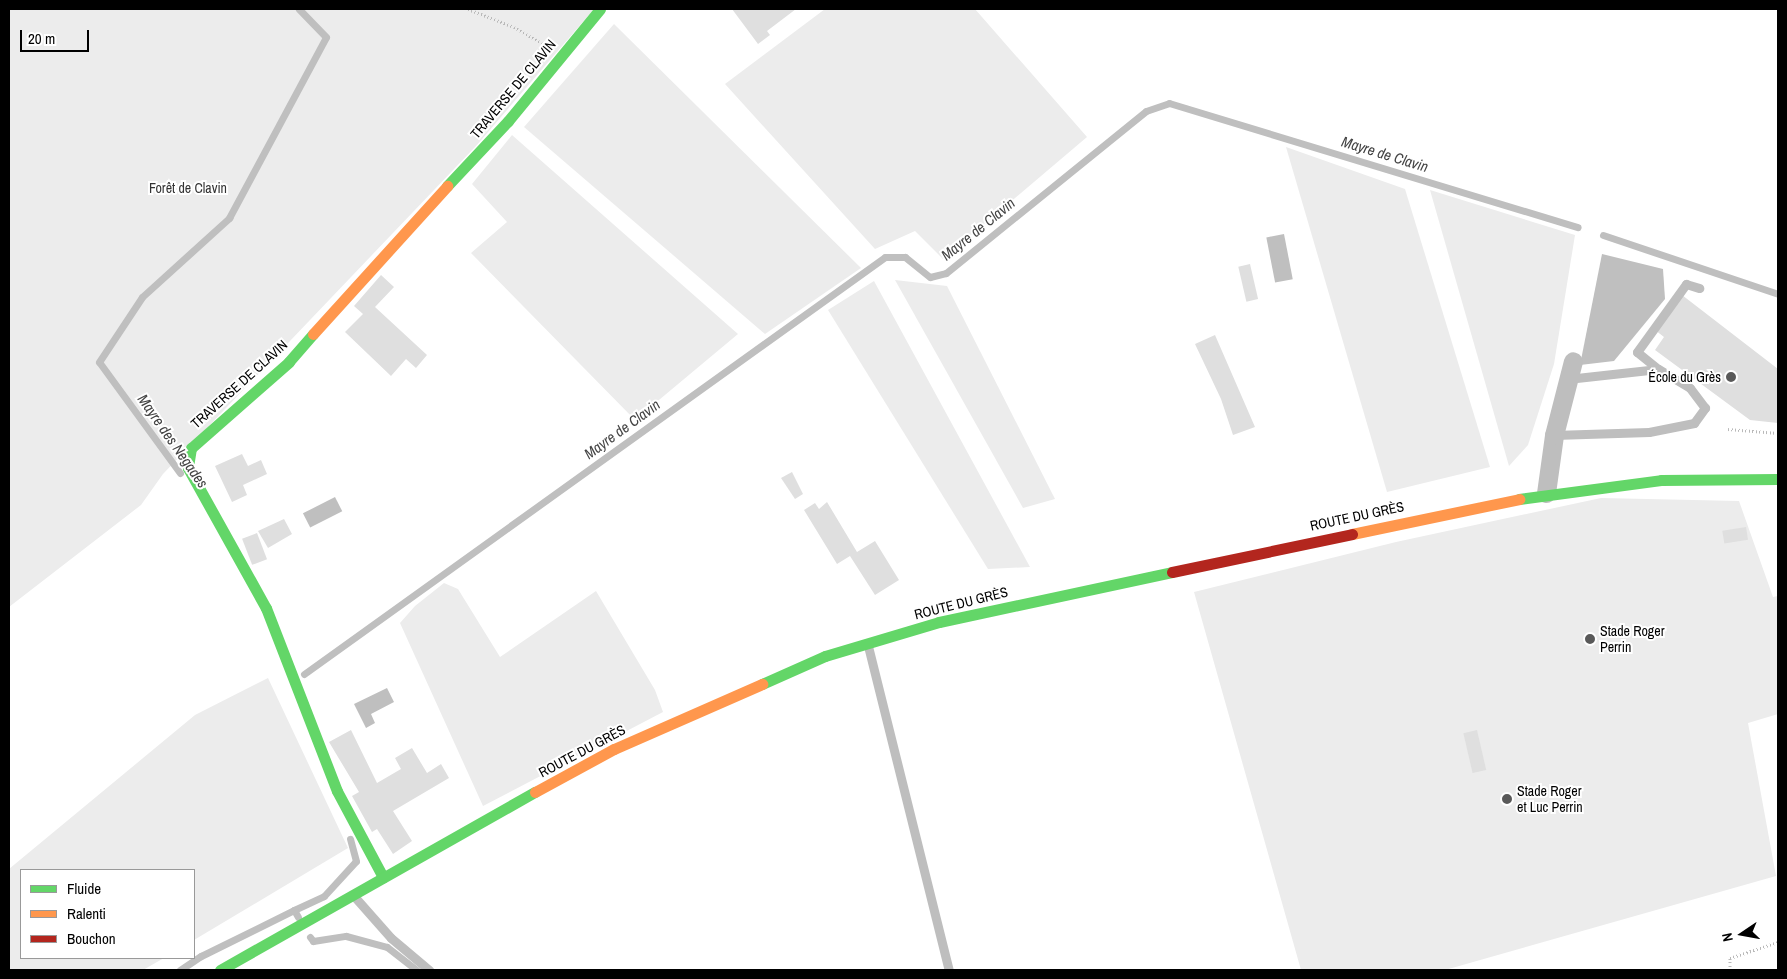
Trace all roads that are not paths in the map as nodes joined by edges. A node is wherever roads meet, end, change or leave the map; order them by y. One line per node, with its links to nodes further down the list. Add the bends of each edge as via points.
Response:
1 (600, 9): 10 (street, TRAVERSE DE CLAVIN, via 508,121 393,243 289,362 191,448 188,459 188,468 266,608 337,791)
2 (1699, 288): 4 (lane, via 1686,284 1637,352)
3 (1573, 361): 5 (street)
4 (1658, 369): 5 (lane); 6 (lane, via 1690,388 1705,408 1694,423 1649,432)
5 (1568, 379): 6 (street)
6 (1554, 435): 8 (street)
7 (1778, 478): 8 (street, ROUTE DU GRÈS, via 1661,480)
8 (1546, 493): 9 (street, ROUTE DU GRÈS, via 939,622)
9 (867, 644): 10 (street, ROUTE DU GRÈS, via 825,656 614,749); 14 (lane)
10 (383, 877): 11 (street, ROUTE DU GRÈS)
11 (352, 893): 12 (street, ROUTE DU GRÈS); 13 (lane, via 391,938)
12 (220, 970)
13 (429, 970)
14 (949, 970)

